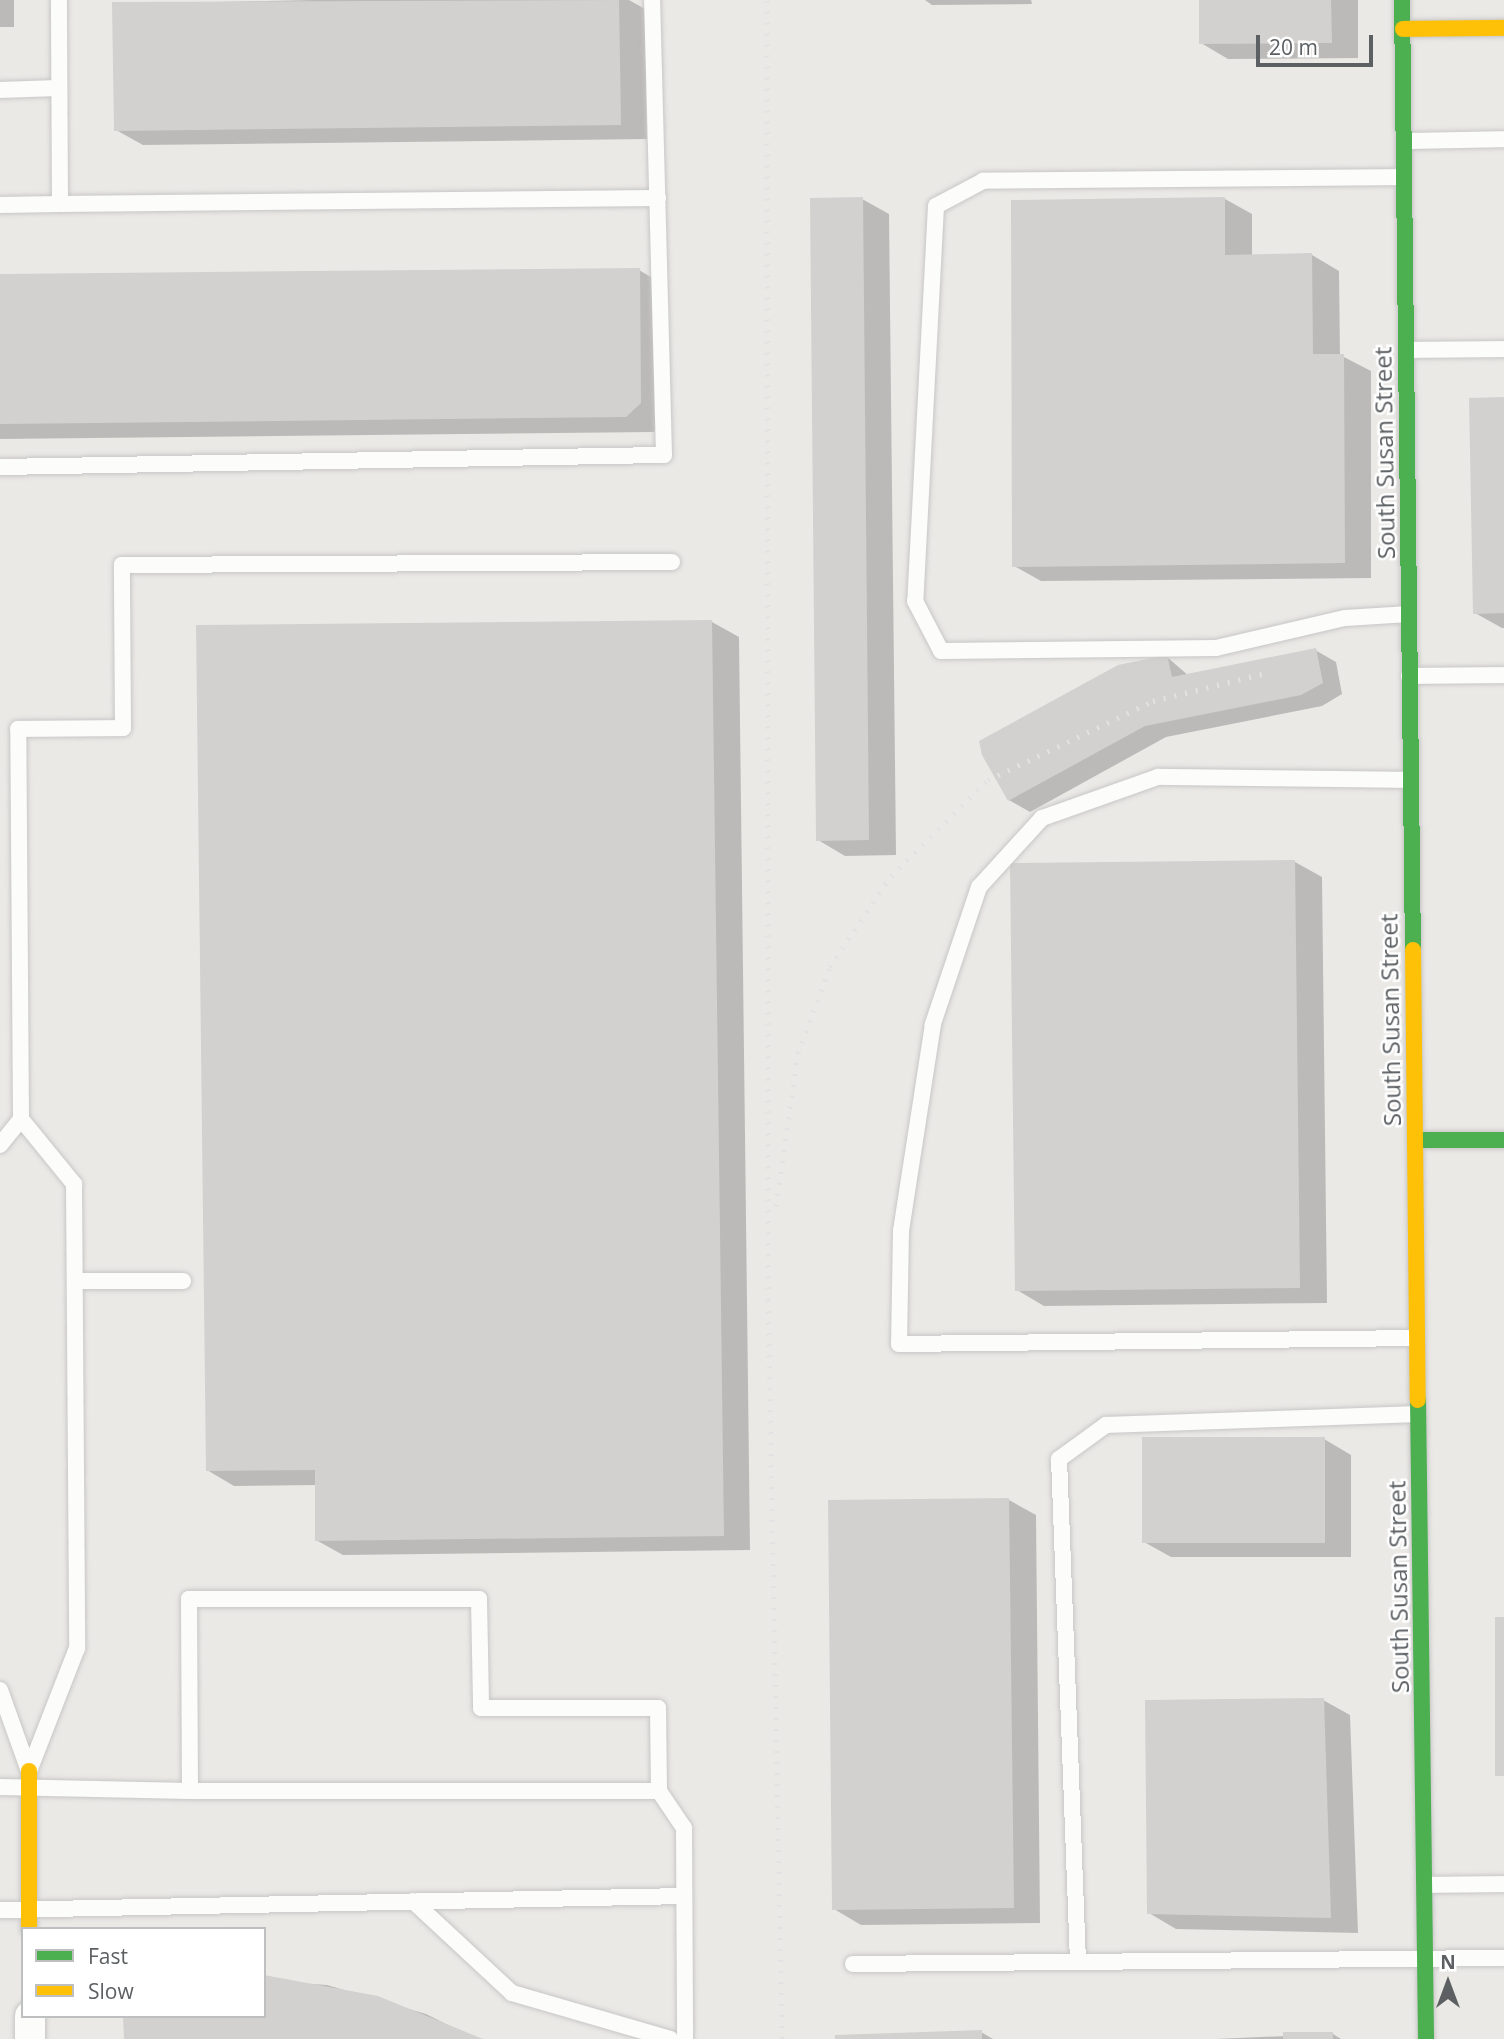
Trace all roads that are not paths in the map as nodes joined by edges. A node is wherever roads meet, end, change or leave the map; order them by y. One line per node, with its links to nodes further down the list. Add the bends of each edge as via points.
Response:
1 (59, 0): 6 (lane)
2 (652, 0): 11 (lane)
3 (1402, 0): 5 (street, South Susan Street)
4 (1504, 28): 5 (street)
5 (1403, 29): 9 (street, South Susan Street)
6 (57, 88): 7 (lane); 12 (lane)
7 (0, 90)
8 (1504, 139): 9 (lane)
9 (1404, 141): 10 (street, South Susan Street)
10 (1404, 177): 15 (street, South Susan Street); 18 (lane, via 983,181 936,206 915,601 941,651 1216,648 1345,618)
11 (658, 198): 12 (lane); 16 (lane, via 664,455)
12 (60, 204): 13 (lane)
13 (0, 205)
14 (1504, 349): 15 (lane)
15 (1406, 350): 18 (street, South Susan Street)
16 (0, 467)
17 (672, 562): 22 (lane, via 122,565 123,728 18,729)
18 (1409, 614): 20 (street, South Susan Street)
19 (1504, 674): 20 (lane)
20 (1409, 676): 21 (street, South Susan Street)
21 (1410, 780): 23 (street, South Susan Street); 28 (lane, via 1158,777 1042,818 979,887 933,1024 901,1231 900,1344)
22 (21, 1119): 25 (lane); 26 (lane, via 74,1185)
23 (1415, 1140): 24 (street); 28 (street, South Susan Street)
24 (1504, 1140)
25 (0, 1145)
26 (75, 1281): 27 (lane); 31 (lane, via 76,1648)
27 (183, 1281)
28 (1417, 1338): 29 (street, South Susan Street)
29 (1418, 1414): 36 (street, South Susan Street); 44 (lane, via 1106,1425 1059,1459)
30 (0, 1690): 31 (lane)
31 (29, 1779): 32 (lane); 33 (lane); 39 (street)
32 (0, 1787)
33 (190, 1791): 34 (lane); 34 (lane, via 189,1599 479,1599 481,1708 658,1708)
34 (659, 1791): 37 (lane, via 684,1828)
35 (1504, 1884): 36 (lane)
36 (1424, 1885): 43 (street, South Susan Street)
37 (684, 1896): 38 (lane); 49 (lane)
38 (413, 1901): 39 (lane); 48 (lane, via 512,1993)
39 (29, 1909): 40 (lane); 41 (street)
40 (0, 1910)
41 (29, 1927)
42 (1504, 1958): 43 (lane)
43 (1426, 1959): 44 (lane); 50 (street, South Susan Street)
44 (1078, 1962): 45 (lane)
45 (853, 1964)
46 (30, 2018): 47 (street)
47 (30, 2039)
48 (670, 2039)
49 (685, 2039)
50 (1426, 2039)

